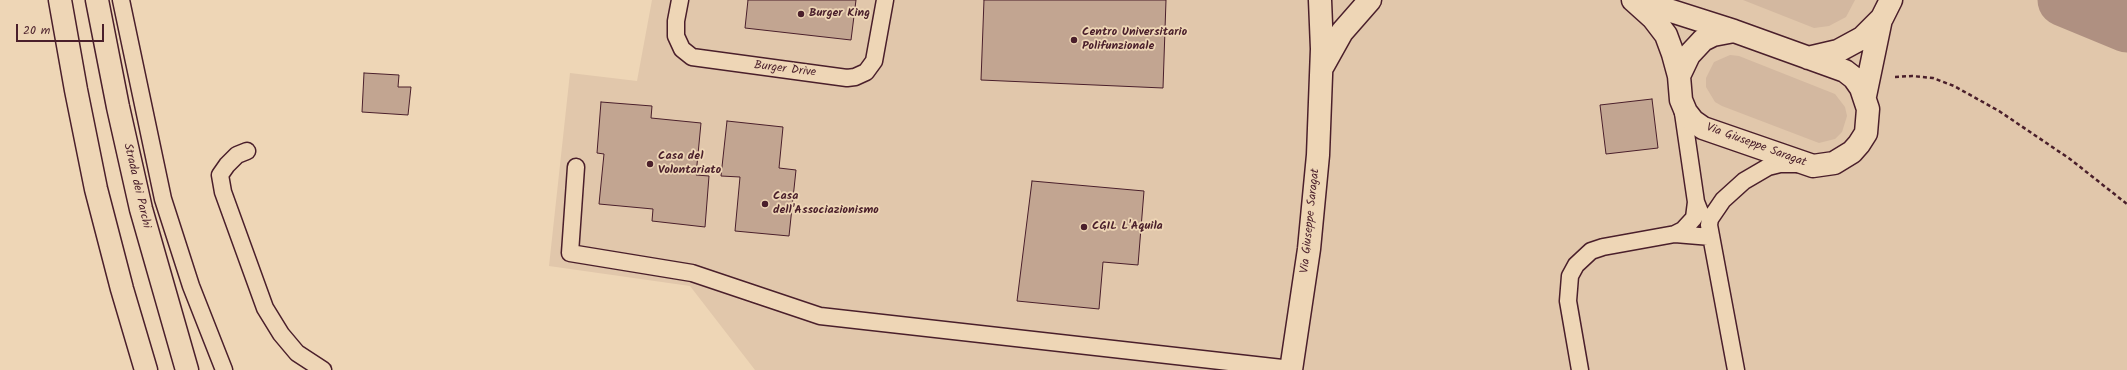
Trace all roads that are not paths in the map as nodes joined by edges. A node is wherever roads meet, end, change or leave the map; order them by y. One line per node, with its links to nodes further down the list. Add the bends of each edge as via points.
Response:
1 (60, 0): 23 (main road, via 96,189)
2 (97, 0): 27 (main road, Strada dei Parchi, via 141,209)
3 (121, 0): 28 (lane, via 163,199 191,286)
4 (680, 0): 5 (lane, Burger Drive, via 676,36 682,49 692,57 847,78 855,78 866,72 874,61)
5 (885, 0)
6 (1320, 0): 13 (main road, Via Giuseppe Saragat)
7 (1370, 0): 13 (main road, Via Giuseppe Saragat, via 1342,32)
8 (1633, 0): 14 (main road, Via Giuseppe Saragat, via 1653,18 1666,35)
9 (1637, 0): 11 (main road, Via Giuseppe Saragat)
10 (1886, 9): 12 (main road, via 1870,32 1854,43 1830,53); 15 (main road)
11 (1734, 31): 12 (main road, Via Giuseppe Saragat); 14 (main road, Via Giuseppe Saragat, via 1713,35 1703,40 1688,55)
12 (1808, 58): 15 (main road, Via Giuseppe Saragat, via 1845,71)
13 (1321, 71): 24 (main road, Via Giuseppe Saragat, via 1318,155 1309,249)
14 (1679, 76): 16 (main road, Via Giuseppe Saragat)
15 (1866, 89): 18 (main road, Via Giuseppe Saragat, via 1868,123 1866,133 1859,144 1852,152 1834,163)
16 (1681, 100): 18 (main road, Via Giuseppe Saragat, via 1693,121 1703,128); 20 (lane)
17 (247, 151): 29 (lane, via 237,155 220,175 223,192 265,308 281,334 297,353)
18 (1813, 166): 22 (lane, via 1774,166 1744,181 1728,194 1714,212 1709,225)
19 (576, 167): 24 (lane, via 570,253 692,273 820,316)
20 (1696, 202): 21 (lane, via 1693,221 1684,230); 22 (lane, via 1698,210 1708,224)
21 (1675, 234): 22 (lane); 30 (lane, via 1603,247 1591,251 1576,265 1570,276 1568,301)
22 (1711, 237): 31 (lane)
23 (122, 289): 25 (lane); 26 (main road)
24 (1291, 369)
25 (138, 370)
26 (146, 370)
27 (187, 370)
28 (224, 370)
29 (323, 370)
30 (1580, 370)
31 (1736, 370)

